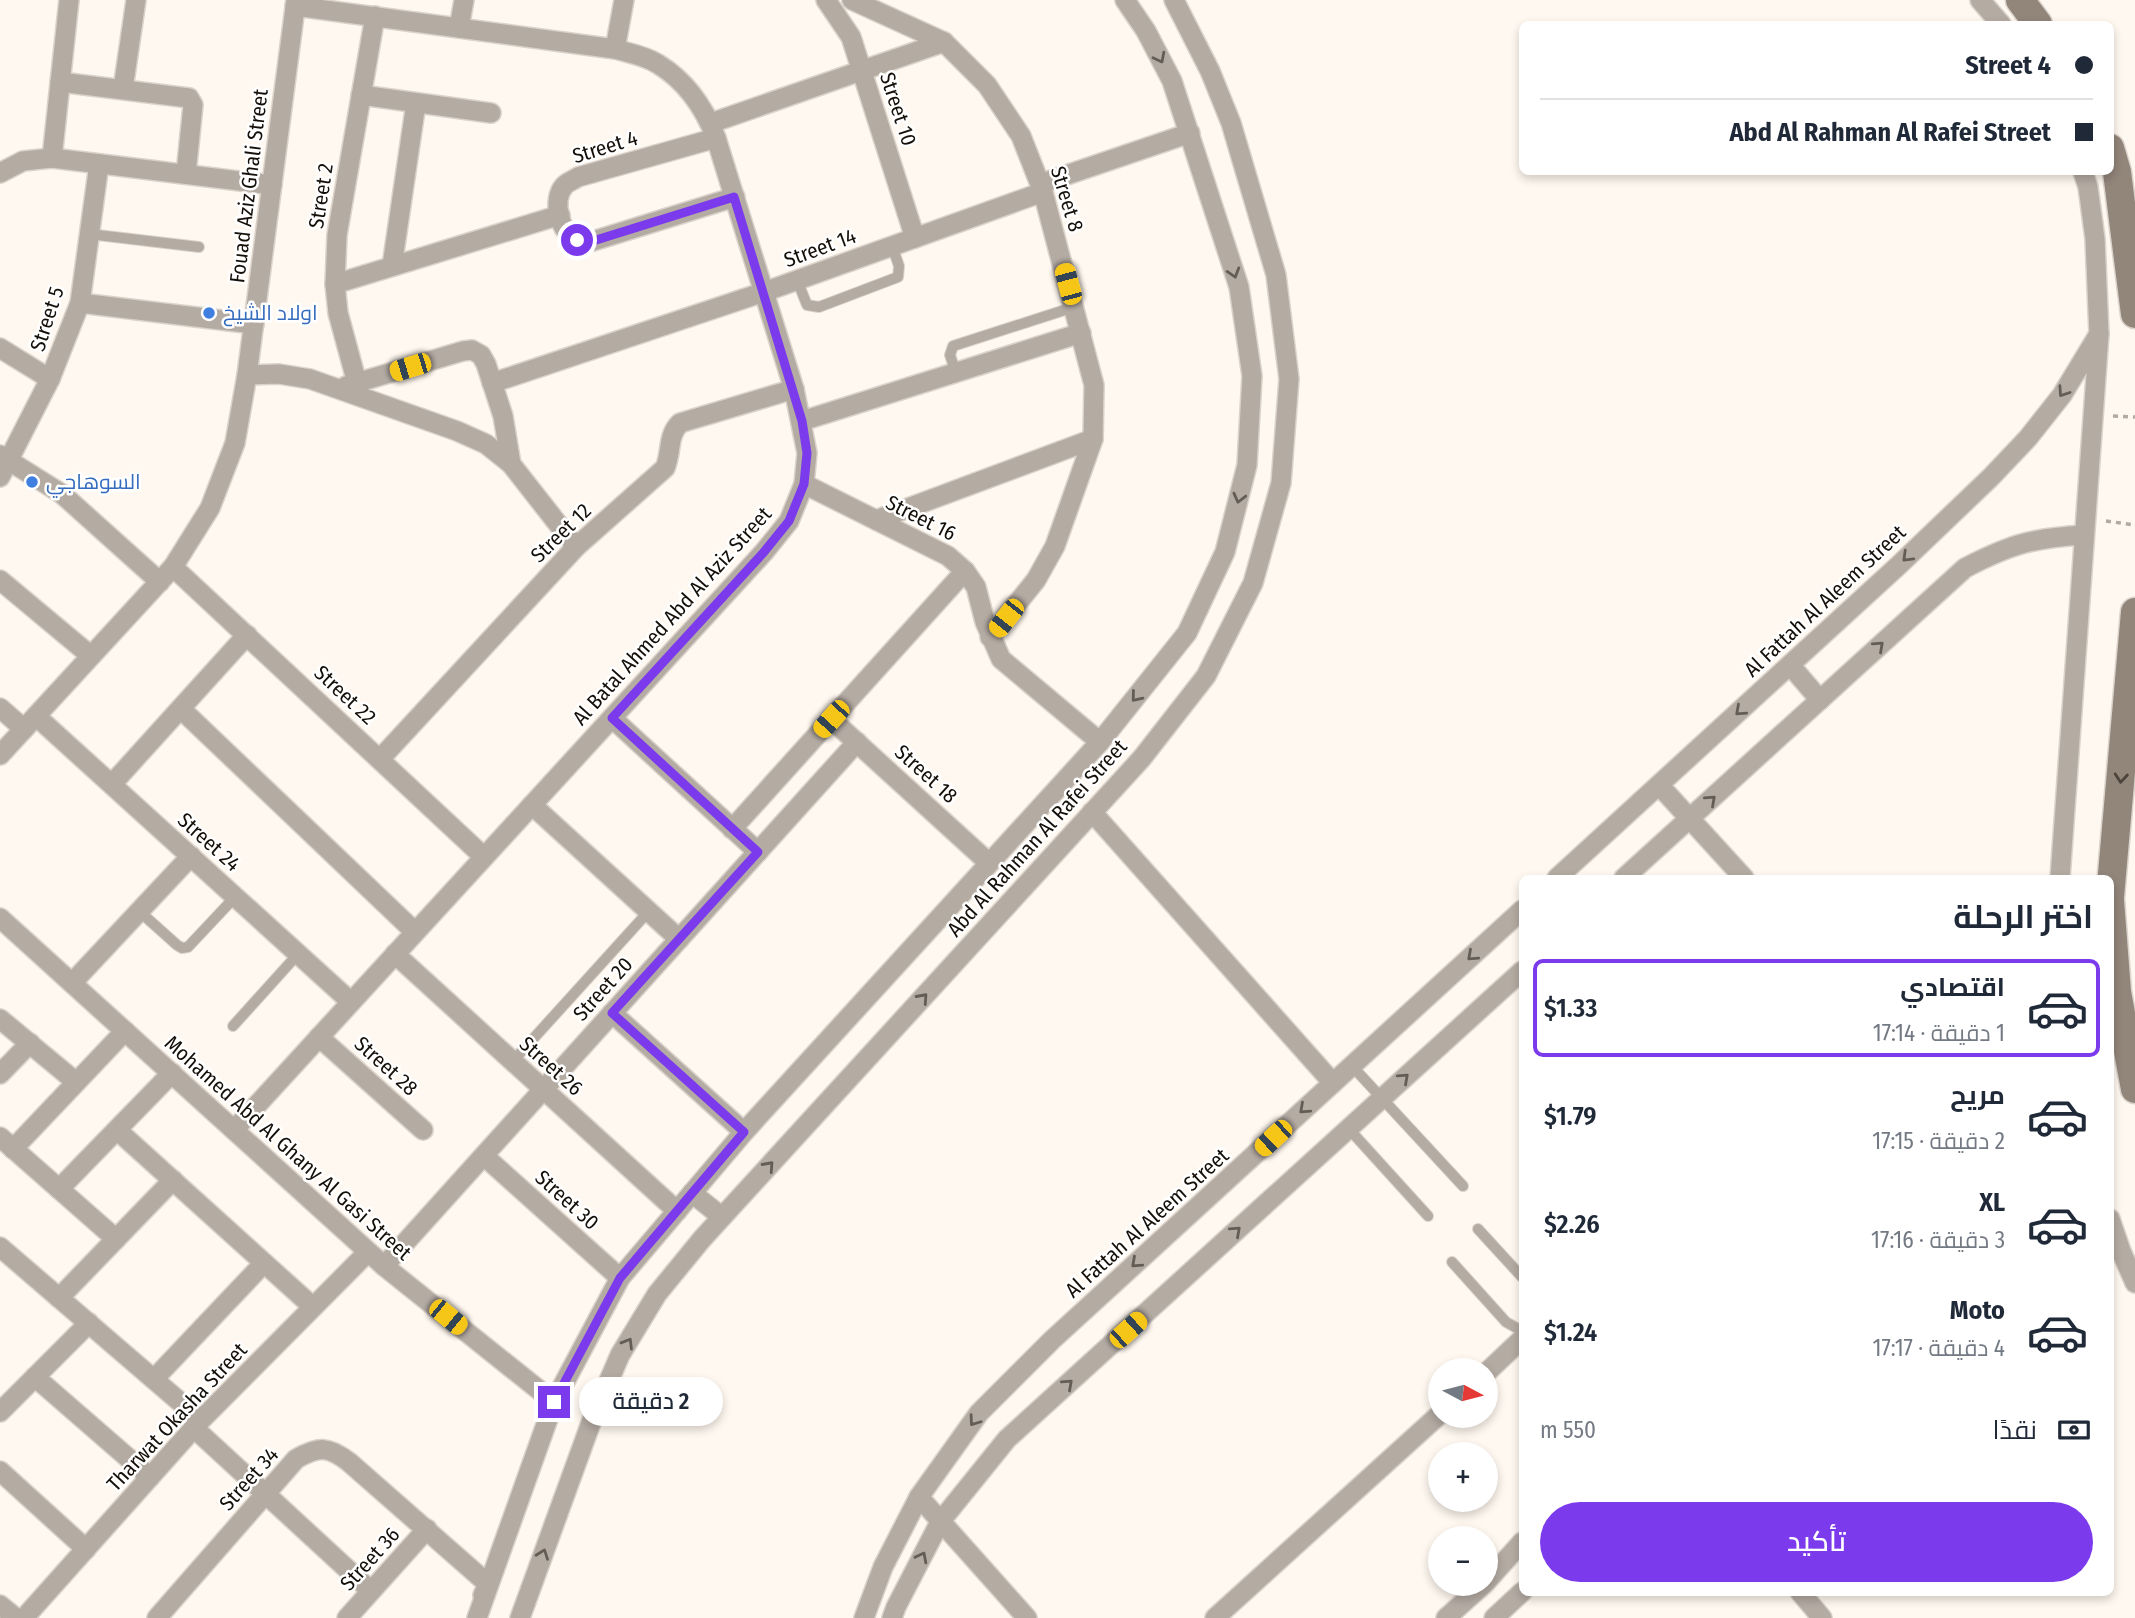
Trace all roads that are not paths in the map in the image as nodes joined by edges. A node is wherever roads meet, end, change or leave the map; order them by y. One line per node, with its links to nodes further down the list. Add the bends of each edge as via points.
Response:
1 (69, 0): 19 (street)
2 (136, 0): 20 (street)
3 (464, 0): 15 (street)
4 (624, 0): 17 (street)
5 (827, 0): 18 (street, Street 10, via 850,37)
6 (852, 0): 16 (street, Street 8)
7 (1125, 0): 25 (street, Abd Al Rahman Al Rafei Street, one-way to 25, via 1172,81)
8 (1174, 0): 88 (street, Abd Al Rahman Al Rafei Street, via 1231,123 1276,275 1289,379 1281,483 1253,583 1206,676 1142,758)
9 (1980, 0): 13 (street)
10 (2020, 0): 14 (street)
11 (295, 3): 12 (street, Al Batal Ahmed Abd Al Aziz Street); 32 (street, Fouad Aziz Ghali Street)
12 (375, 16): 15 (street, Al Batal Ahmed Abd Al Aziz Street); 21 (street, Street 2)
13 (1998, 21)
14 (2036, 21)
15 (459, 28): 17 (street, Al Batal Ahmed Abd Al Aziz Street)
16 (944, 42): 18 (street, Street 4); 33 (street, Street 8, via 987,85 1021,136)
17 (615, 49): 24 (street, Al Batal Ahmed Abd Al Aziz Street, via 656,63 690,90)
18 (862, 71): 24 (street, Street 4); 37 (street, Street 10)
19 (60, 82): 20 (street); 26 (street)
20 (123, 89): 30 (street, via 190,99)
21 (361, 95): 22 (street); 42 (street, Street 2, via 337,235)
22 (416, 103): 23 (street); 40 (street)
23 (491, 113)
24 (714, 130): 34 (street, Al Batal Ahmed Abd Al Aziz Street); 35 (street, Street 4, via 578,177 565,185 558,200)
25 (1191, 133): 33 (street, Street 14); 81 (street, Abd Al Rahman Al Rafei Street, one-way to 81, via 1239,287 1252,376 1247,465 1225,552 1187,633)
26 (52, 158): 28 (street); 29 (street, via 23,161)
27 (2114, 162): 46 (street)
28 (99, 163): 30 (street); 36 (street, Street 5)
29 (0, 173)
30 (186, 174): 32 (street)
31 (2083, 175): 49 (street, via 2095,239)
32 (272, 185): 47 (street, Fouad Aziz Ghali Street)
33 (1042, 188): 37 (street, Street 14); 45 (street, Street 8)
34 (734, 197): 35 (street, via 593,241 577,240 565,230); 43 (street, Al Batal Ahmed Abd Al Aziz Street)
35 (560, 215): 40 (street)
36 (89, 233): 39 (lane); 44 (street, Street 5)
37 (915, 238): 38 (street, Street 14)
38 (892, 246): 41 (street, Street 14); 41 (lane, via 898,277 831,303 807,305)
39 (199, 247)
40 (392, 266): 42 (street)
41 (797, 280): 43 (street, Street 14)
42 (335, 284): 55 (street, Street 2)
43 (764, 292): 54 (street, Street 14); 56 (street, Al Batal Ahmed Abd Al Aziz Street)
44 (80, 303): 47 (street); 53 (street, Street 5)
45 (1074, 307): 48 (street, Street 8); 51 (lane, via 953,346 950,355)
46 (2135, 314)
47 (254, 324): 52 (street, Fouad Aziz Ghali Street)
48 (1081, 333): 51 (street); 58 (street, Street 8, via 1094,385)
49 (2099, 334): 63 (street); 73 (street, Al Fattah Al Aleem Street, one-way to 73, via 2062,395 2028,438)
50 (0, 348): 53 (street)
51 (956, 373): 57 (street)
52 (247, 375): 55 (street); 65 (street, Fouad Aziz Ghali Street, via 235,443 210,508)
53 (50, 379): 60 (street, Street 5)
54 (492, 383): 55 (street, via 481,355 472,350); 59 (street, via 507,431)
55 (349, 385): 59 (street, via 486,444)
56 (794, 389): 57 (street, Al Batal Ahmed Abd Al Aziz Street); 64 (street, Street 12, via 680,423 670,437 665,468)
57 (802, 421): 61 (street, Al Batal Ahmed Abd Al Aziz Street, via 807,453)
58 (1093, 439): 62 (street); 71 (street, Street 8, via 1055,546)
59 (511, 464): 64 (street)
60 (3, 465): 68 (street, via 62,494)
61 (804, 484): 62 (street, Street 16); 78 (street, Al Batal Ahmed Abd Al Aziz Street, via 789,521 764,552)
62 (876, 520): 66 (street, Street 16, via 948,556)
63 (2085, 527): 75 (street, one-way to 63, via 1965,568 2002,549); 98 (street)
64 (576, 547): 84 (street, Street 12)
65 (173, 567): 68 (street, Fouad Aziz Ghali Street); 70 (street, Street 22)
66 (965, 571): 71 (street, Street 16, via 976,587); 79 (street)
67 (0, 580): 72 (street)
68 (160, 582): 72 (street, Fouad Aziz Ghali Street)
69 (2135, 612): 74 (street)
70 (247, 635): 77 (street); 84 (street, Street 22)
71 (990, 637): 81 (street, Street 16, via 1002,659)
72 (91, 656): 80 (street, Fouad Aziz Ghali Street)
73 (1790, 665): 75 (street); 86 (street, Al Fattah Al Aleem Street, one-way to 86)
74 (2131, 690): 99 (street, one-way to 99)
75 (1820, 700): 89 (street, one-way to 75)
76 (0, 708): 80 (street, Street 24)
77 (181, 709): 85 (street); 105 (street)
78 (612, 718): 87 (street, Al Batal Ahmed Abd Al Aziz Street); 90 (street)
79 (831, 719): 82 (street, Street 18); 90 (street)
80 (30, 722): 83 (street, Fouad Aziz Ghali Street); 85 (street, Street 24)
81 (1100, 742): 94 (street, Abd Al Rahman Al Rafei Street)
82 (857, 743): 91 (street, Street 20); 94 (street, Street 18)
83 (0, 755)
84 (380, 759): 93 (street, Street 22)
85 (112, 784): 92 (street, Street 24)
86 (1659, 785): 89 (street); 95 (street, Al Fattah Al Aleem Street)
87 (532, 805): 93 (street, Al Batal Ahmed Abd Al Aziz Street); 102 (street)
88 (1092, 812): 124 (street); 141 (street, Abd Al Rahman Al Rafei Street, one-way to 88)
89 (1690, 819): 96 (street); 97 (street)
90 (732, 829): 91 (street)
91 (758, 852): 106 (street, Street 20)
92 (191, 856): 100 (street, Street 24); 101 (street)
93 (485, 857): 105 (street, Al Batal Ahmed Abd Al Aziz Street)
94 (989, 863): 132 (street, Abd Al Rahman Al Rafei Street)
95 (1560, 875)
96 (1628, 875)
97 (1741, 875)
98 (2060, 875)
99 (2112, 875)
100 (236, 897): 101 (lane, via 182,948); 108 (street, Street 24)
101 (139, 911): 111 (street)
102 (649, 911): 106 (street); 119 (lane)
103 (1519, 913): 120 (street, Al Fattah Al Aleem Street, one-way to 120)
104 (0, 918): 111 (street, Mohamed Abd Al Ghany Al Gasi Street)
105 (415, 932): 109 (street, Al Batal Ahmed Abd Al Aziz Street)
106 (679, 939): 113 (street, Street 20)
107 (2114, 952): 126 (street)
108 (298, 954): 112 (street, Street 24); 115 (lane)
109 (395, 954): 112 (street, Al Batal Ahmed Abd Al Aziz Street); 119 (street, Street 26)
110 (1519, 974): 127 (street, one-way to 110)
111 (72, 983): 116 (street, Mohamed Abd Al Ghany Al Gasi Street)
112 (351, 1002): 117 (street, Al Batal Ahmed Abd Al Aziz Street)
113 (612, 1013): 125 (street, Street 20); 132 (street)
114 (0, 1019): 118 (street)
115 (233, 1026)
116 (125, 1031): 121 (street, Mohamed Abd Al Ghany Al Gasi Street); 123 (street)
117 (319, 1037): 130 (street, Al Batal Ahmed Abd Al Aziz Street); 131 (street, Street 28)
118 (30, 1043): 122 (street); 123 (street)
119 (513, 1061): 125 (street, Street 26)
120 (1352, 1066): 124 (street, Al Fattah Al Aleem Street); 127 (lane)
121 (172, 1073): 129 (street); 130 (street, Mohamed Abd Al Ghany Al Gasi Street)
122 (0, 1074)
123 (76, 1082): 133 (street)
124 (1334, 1083): 168 (street, Al Fattah Al Aleem Street, one-way to 168, via 1043,1349 979,1413)
125 (544, 1089): 134 (street, Street 20); 139 (street, Street 26)
126 (2135, 1089)
127 (1383, 1098): 128 (street); 136 (lane)
128 (1349, 1129): 140 (lane); 169 (street, one-way to 128, via 1007,1439)
129 (117, 1130): 135 (street); 137 (street)
130 (234, 1130): 146 (street, Mohamed Abd Al Ghany Al Gasi Street)
131 (422, 1130)
132 (744, 1132): 138 (street, Abd Al Rahman Al Rafei Street)
133 (7, 1143): 137 (street)
134 (484, 1156): 149 (street, Street 20); 151 (street, Street 30)
135 (173, 1180): 144 (street); 148 (street)
136 (1463, 1186)
137 (59, 1189): 144 (street)
138 (692, 1193): 139 (street, Abd Al Rahman Al Rafei Street); 141 (street)
139 (677, 1211): 151 (street, Abd Al Rahman Al Rafei Street)
140 (1427, 1216)
141 (722, 1217): 186 (street, Abd Al Rahman Al Rafei Street, one-way to 141, via 620,1355 657,1294)
142 (1478, 1229): 150 (lane)
143 (2114, 1231): 152 (street)
144 (116, 1239): 153 (street)
145 (0, 1247): 153 (street)
146 (368, 1252): 149 (street, Mohamed Abd Al Ghany Al Gasi Street); 154 (street, Tharwat Okasha Street)
147 (1452, 1262): 156 (lane, via 1506,1322)
148 (264, 1263): 154 (street); 160 (street)
149 (384, 1266): 161 (street, Mohamed Abd Al Ghany Al Gasi Street)
150 (1519, 1274)
151 (620, 1278): 161 (street, Abd Al Rahman Al Rafei Street)
152 (2135, 1283)
153 (59, 1298): 155 (street)
154 (313, 1307): 163 (street, Tharwat Okasha Street)
155 (89, 1323): 159 (street); 160 (street)
156 (1519, 1329)
157 (1519, 1342): 158 (street)
158 (1498, 1362)
159 (35, 1377): 162 (street); 166 (street)
160 (154, 1379): 163 (street)
161 (554, 1402): 174 (street, Abd Al Rahman Al Rafei Street)
162 (3, 1403)
163 (197, 1424): 166 (street, Tharwat Okasha Street); 167 (street)
164 (1428, 1425): 190 (street)
165 (0, 1471): 172 (street)
166 (150, 1477): 172 (street, Tharwat Okasha Street)
167 (266, 1494): 170 (street, Street 34, via 296,1459 313,1449 333,1450); 175 (street); 181 (street, Street 34)
168 (919, 1497): 169 (street); 187 (street, Al Fattah Al Aleem Street, via 883,1567)
169 (940, 1522): 188 (street, one-way to 169); 189 (street)
170 (427, 1530): 174 (street, Street 34); 175 (street, Street 36)
171 (1519, 1545): 173 (street)
172 (86, 1549): 183 (street, Tharwat Okasha Street)
173 (1498, 1569)
174 (488, 1584): 185 (street, Abd Al Rahman Al Rafei Street)
175 (371, 1591): 184 (street, Street 36)
176 (1519, 1595): 192 (street)
177 (1471, 1596): 191 (street)
178 (1795, 1596): 180 (street)
179 (0, 1605): 182 (street)
180 (1811, 1606)
181 (164, 1615)
182 (16, 1618)
183 (24, 1618)
184 (347, 1618)
185 (475, 1618)
186 (520, 1618)
187 (864, 1618)
188 (892, 1618)
189 (1027, 1618)
190 (1215, 1618)
191 (1446, 1618)
192 (1494, 1618)

